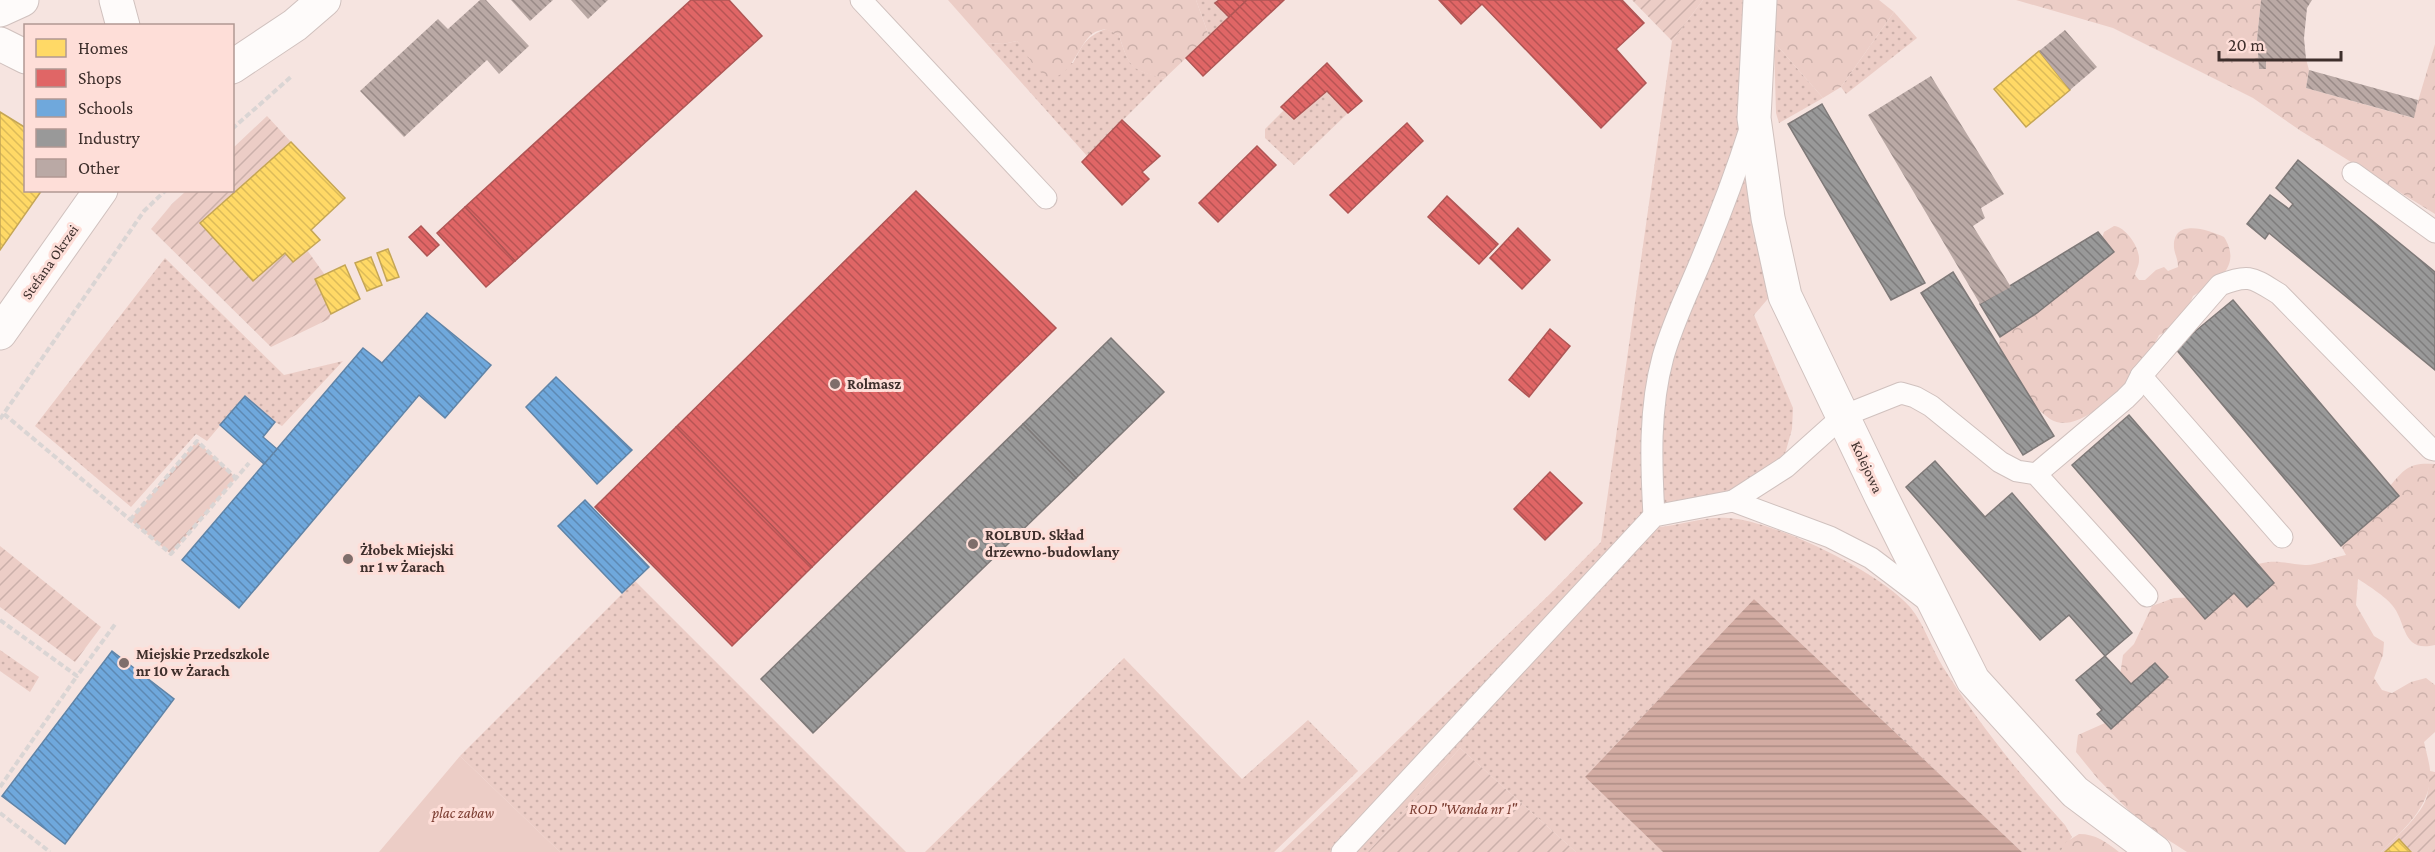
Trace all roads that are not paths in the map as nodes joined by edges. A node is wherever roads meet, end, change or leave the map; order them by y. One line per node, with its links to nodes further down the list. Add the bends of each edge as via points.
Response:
1 (22, 0): 6 (street)
2 (116, 0): 7 (street)
3 (324, 0): 10 (street, via 295,25)
4 (861, 0): 14 (lane)
5 (1760, 0): 11 (street, Kolejowa)
6 (0, 10)
7 (122, 24)
8 (0, 44): 9 (street)
9 (24, 56)
10 (234, 66)
11 (1754, 118): 18 (street, Kolejowa, via 1768,218 1785,296); 22 (lane, via 1733,184 1663,357 1652,443)
12 (2353, 173): 15 (lane)
13 (99, 192): 16 (street, Stefana Okrzei)
14 (1046, 198)
15 (2435, 231)
16 (0, 333)
17 (2141, 376): 19 (lane, via 2220,285 2248,277 2278,294); 20 (lane, via 2125,399); 23 (lane)
18 (1843, 416): 20 (lane, via 1900,393 1915,397 1931,405 2000,462 2017,471); 21 (lane, via 1786,467); 25 (street, Kolejowa)
19 (2435, 450)
20 (2036, 474): 24 (lane)
21 (1733, 501): 22 (lane); 25 (lane, via 1830,537 1871,558)
22 (1654, 516): 26 (lane)
23 (2282, 537)
24 (2147, 596)
25 (1936, 608): 27 (street, Kolejowa, via 1973,680 2074,792)
26 (1342, 852)
27 (2155, 852)

